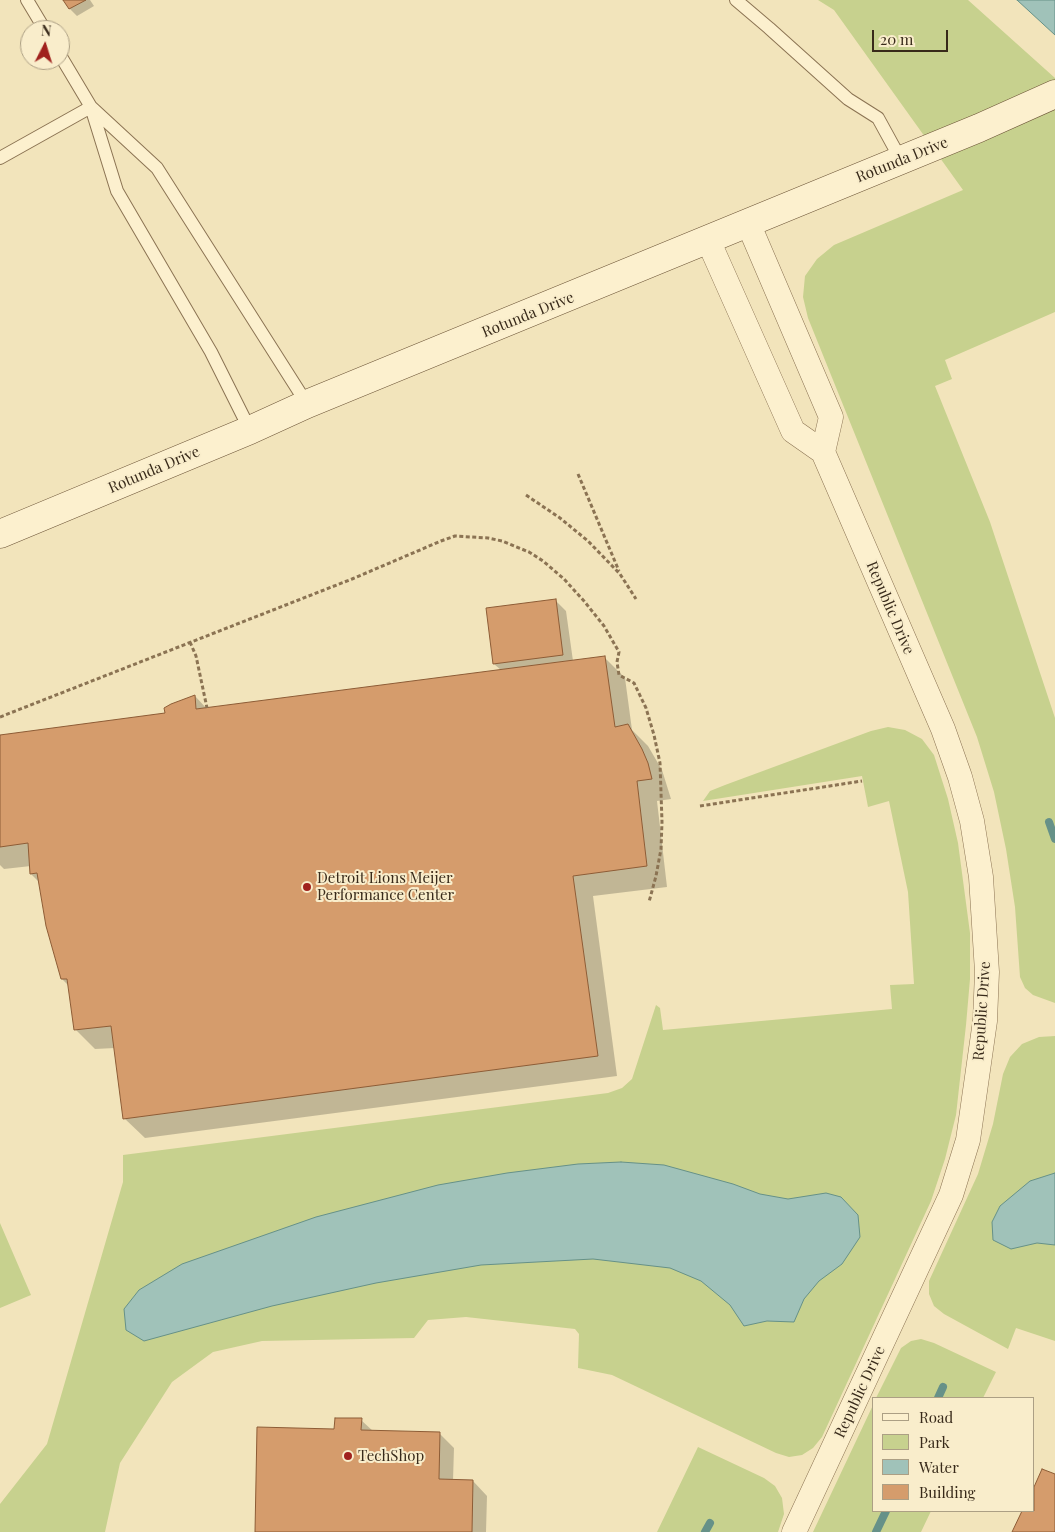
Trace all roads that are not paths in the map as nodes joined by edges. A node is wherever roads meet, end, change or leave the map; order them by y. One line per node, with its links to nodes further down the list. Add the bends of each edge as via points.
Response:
1 (27, 0): 3 (lane)
2 (736, 0): 8 (lane, via 848,99 878,118)
3 (39, 20)
4 (69, 70): 6 (lane)
5 (1055, 94): 8 (main road, Rotunda Drive)
6 (91, 107): 7 (lane); 11 (lane, via 157,168); 12 (lane, via 117,191 211,352)
7 (0, 158)
8 (901, 160): 9 (main road, Rotunda Drive)
9 (748, 223): 10 (main road, Rotunda Drive); 13 (street, via 831,417)
10 (708, 240): 11 (main road, Rotunda Drive); 13 (street, via 793,431)
11 (307, 404): 12 (main road, Rotunda Drive)
12 (250, 430): 14 (main road, Rotunda Drive)
13 (823, 452): 15 (street, Republic Drive, via 943,729 960,777 972,821 981,876 987,972 985,1021 968,1140 951,1195)
14 (0, 534)
15 (794, 1532)

